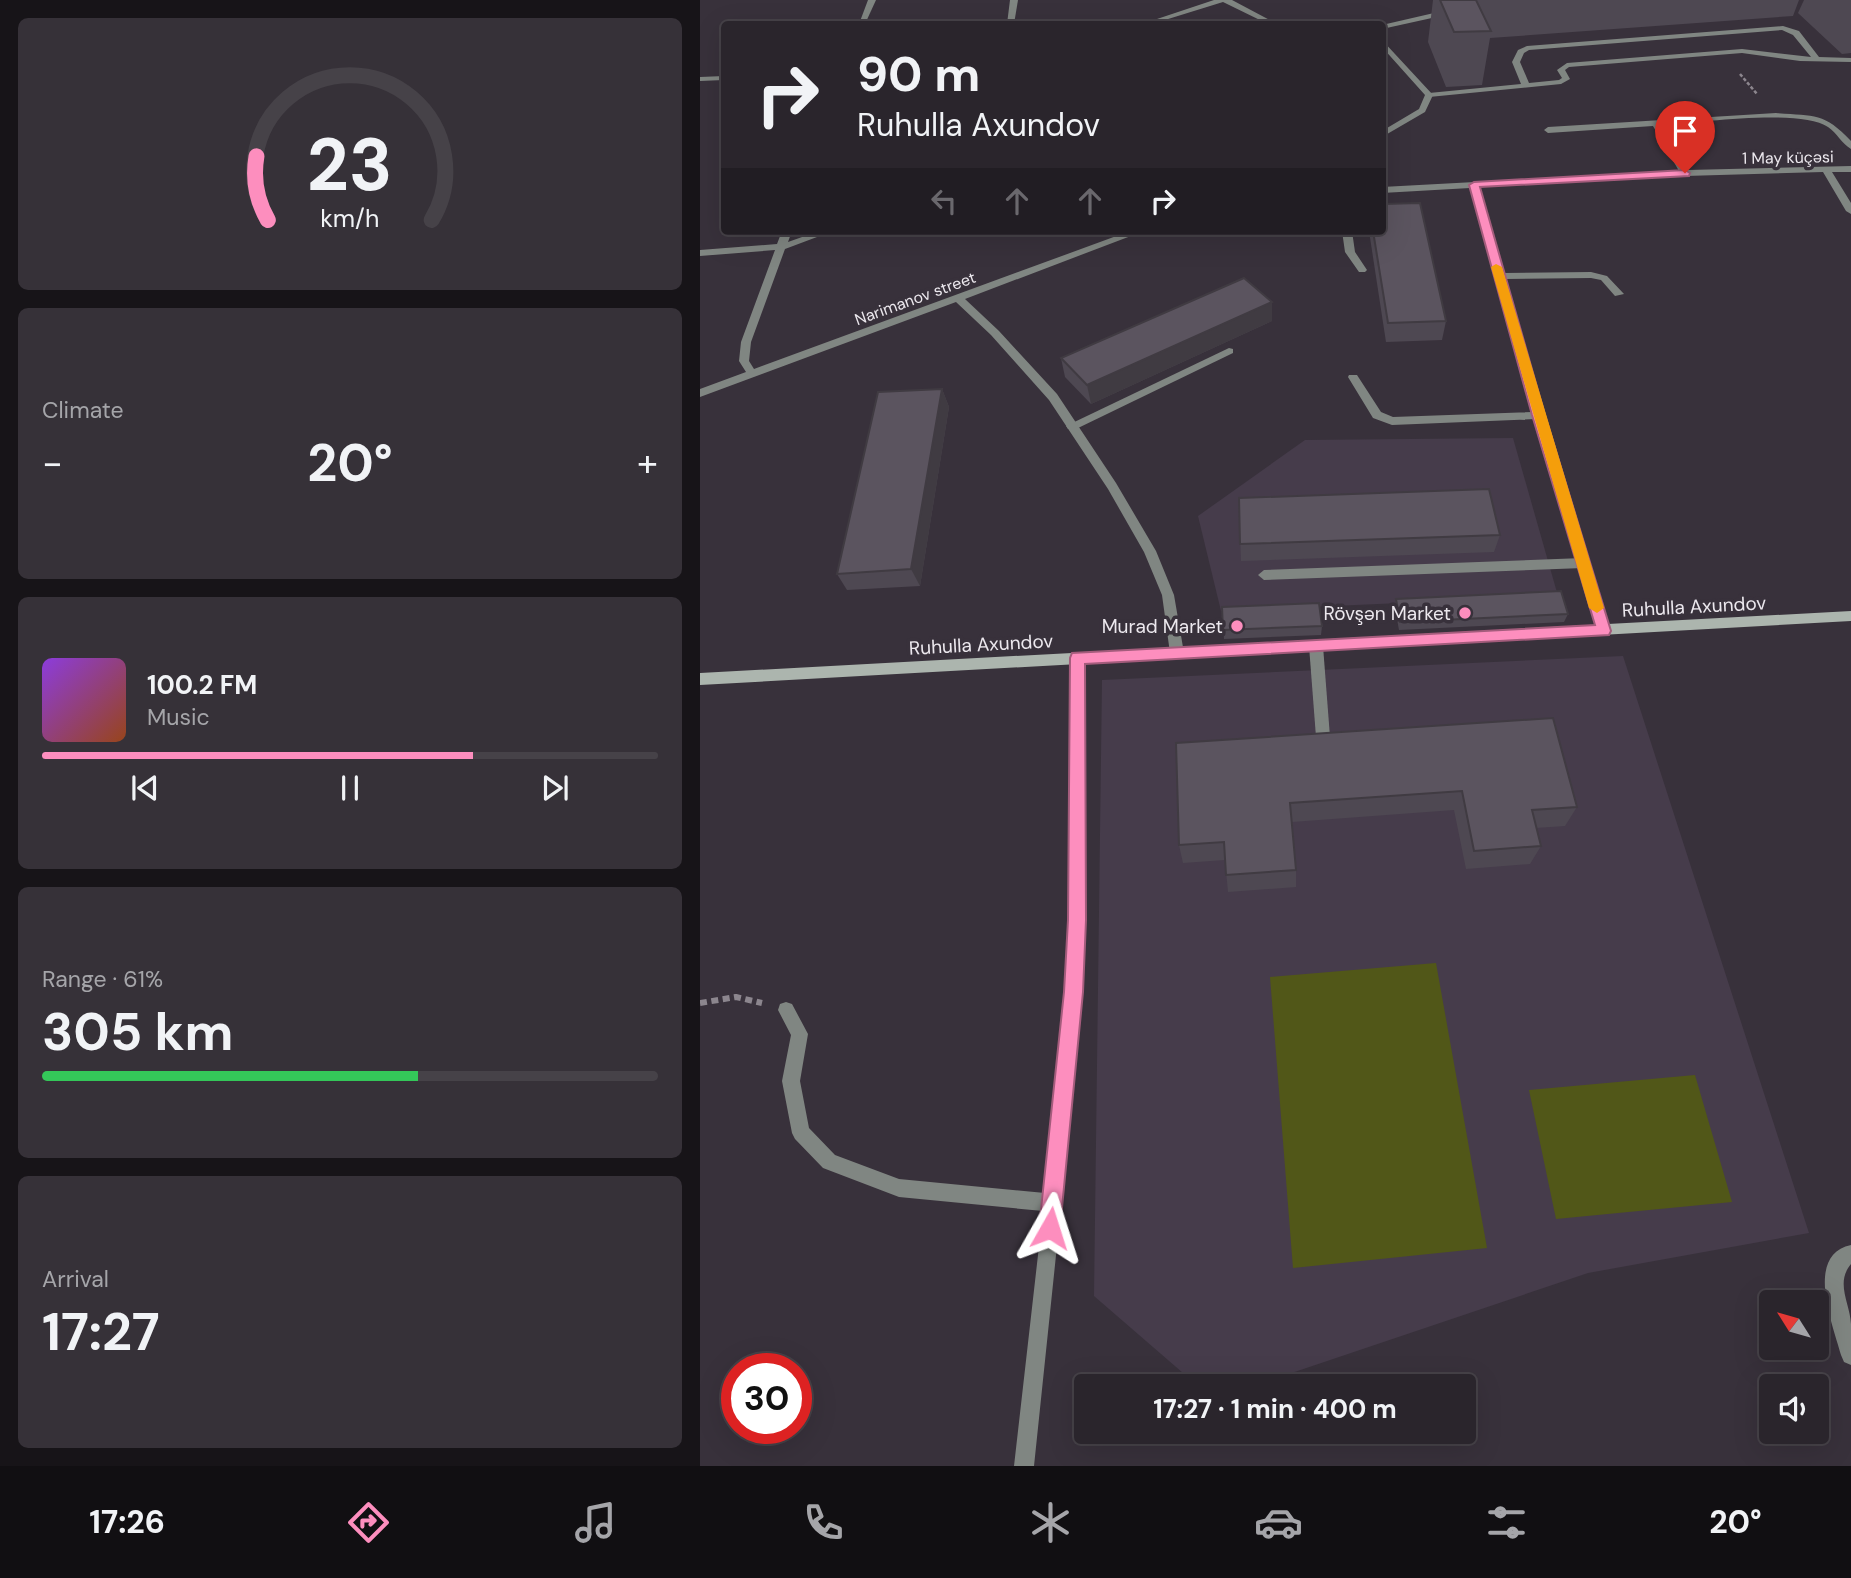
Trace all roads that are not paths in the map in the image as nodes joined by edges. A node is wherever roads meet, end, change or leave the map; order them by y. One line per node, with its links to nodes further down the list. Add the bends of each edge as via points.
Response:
1 (872, 0): 5 (street)
2 (1014, 0): 6 (street)
3 (1224, 0): 7 (street); 8 (street)
4 (1461, 9): 9 (street)
5 (863, 21)
6 (1011, 21)
7 (1156, 21)
8 (1267, 21)
9 (1386, 26)
10 (1386, 47): 16 (street)
11 (1817, 60): 12 (street); 15 (street, via 1720,52 1567,65 1561,70 1566,79 1561,82); 15 (street, via 1796,33 1783,28 1527,48 1516,62)
12 (1851, 60)
13 (721, 78): 14 (street)
14 (700, 79)
15 (1526, 86): 16 (street)
16 (1429, 95): 19 (street, via 1422,110)
17 (1656, 122): 18 (street); 20 (street, via 1776,116 1816,119 1831,125); 23 (street)
18 (1548, 131)
19 (1386, 132)
20 (1851, 146)
21 (1851, 169): 22 (street, 1 May küçəsi)
22 (1827, 171): 23 (street, 1 May küçəsi); 26 (street)
23 (1685, 173): 24 (street, 1 May küçəsi)
24 (1474, 185): 25 (street, 1 May küçəsi); 34 (street)
25 (1386, 190)
26 (1851, 211)
27 (786, 235): 31 (street)
28 (816, 235): 31 (street)
29 (1128, 235): 36 (street, Narimanov street)
30 (1348, 235): 33 (street, via 1350,252)
31 (781, 247): 32 (street); 38 (street, via 746,342 744,361)
32 (700, 253)
33 (1362, 270)
34 (1499, 276): 35 (street, via 1591,275 1604,278); 41 (street)
35 (1619, 294)
36 (959, 299): 38 (street, Narimanov street); 42 (street, via 1026,366)
37 (1229, 351): 42 (street)
38 (753, 375): 40 (street, Narimanov street)
39 (1353, 377): 41 (street, via 1377,415 1392,421)
40 (700, 393)
41 (1539, 415): 43 (street)
42 (1072, 426): 48 (street, via 1150,551 1168,596)
43 (1583, 563): 44 (street); 46 (street)
44 (1265, 575)
45 (1851, 616): 46 (street, Ruhulla Axundov)
46 (1604, 631): 47 (street, Ruhulla Axundov)
47 (1316, 646): 48 (street, Ruhulla Axundov); 51 (street)
48 (1177, 653): 49 (street, Ruhulla Axundov)
49 (1077, 658): 50 (street, Ruhulla Axundov); 53 (street, via 1077,934)
50 (700, 679)
51 (1324, 737)
52 (786, 1010): 53 (street, via 800,1034 791,1082 801,1132 829,1162 899,1188)
53 (1053, 1203): 56 (street)
54 (1851, 1254): 55 (street, via 1835,1268 1834,1295)
55 (1851, 1355)
56 (1024, 1466)

